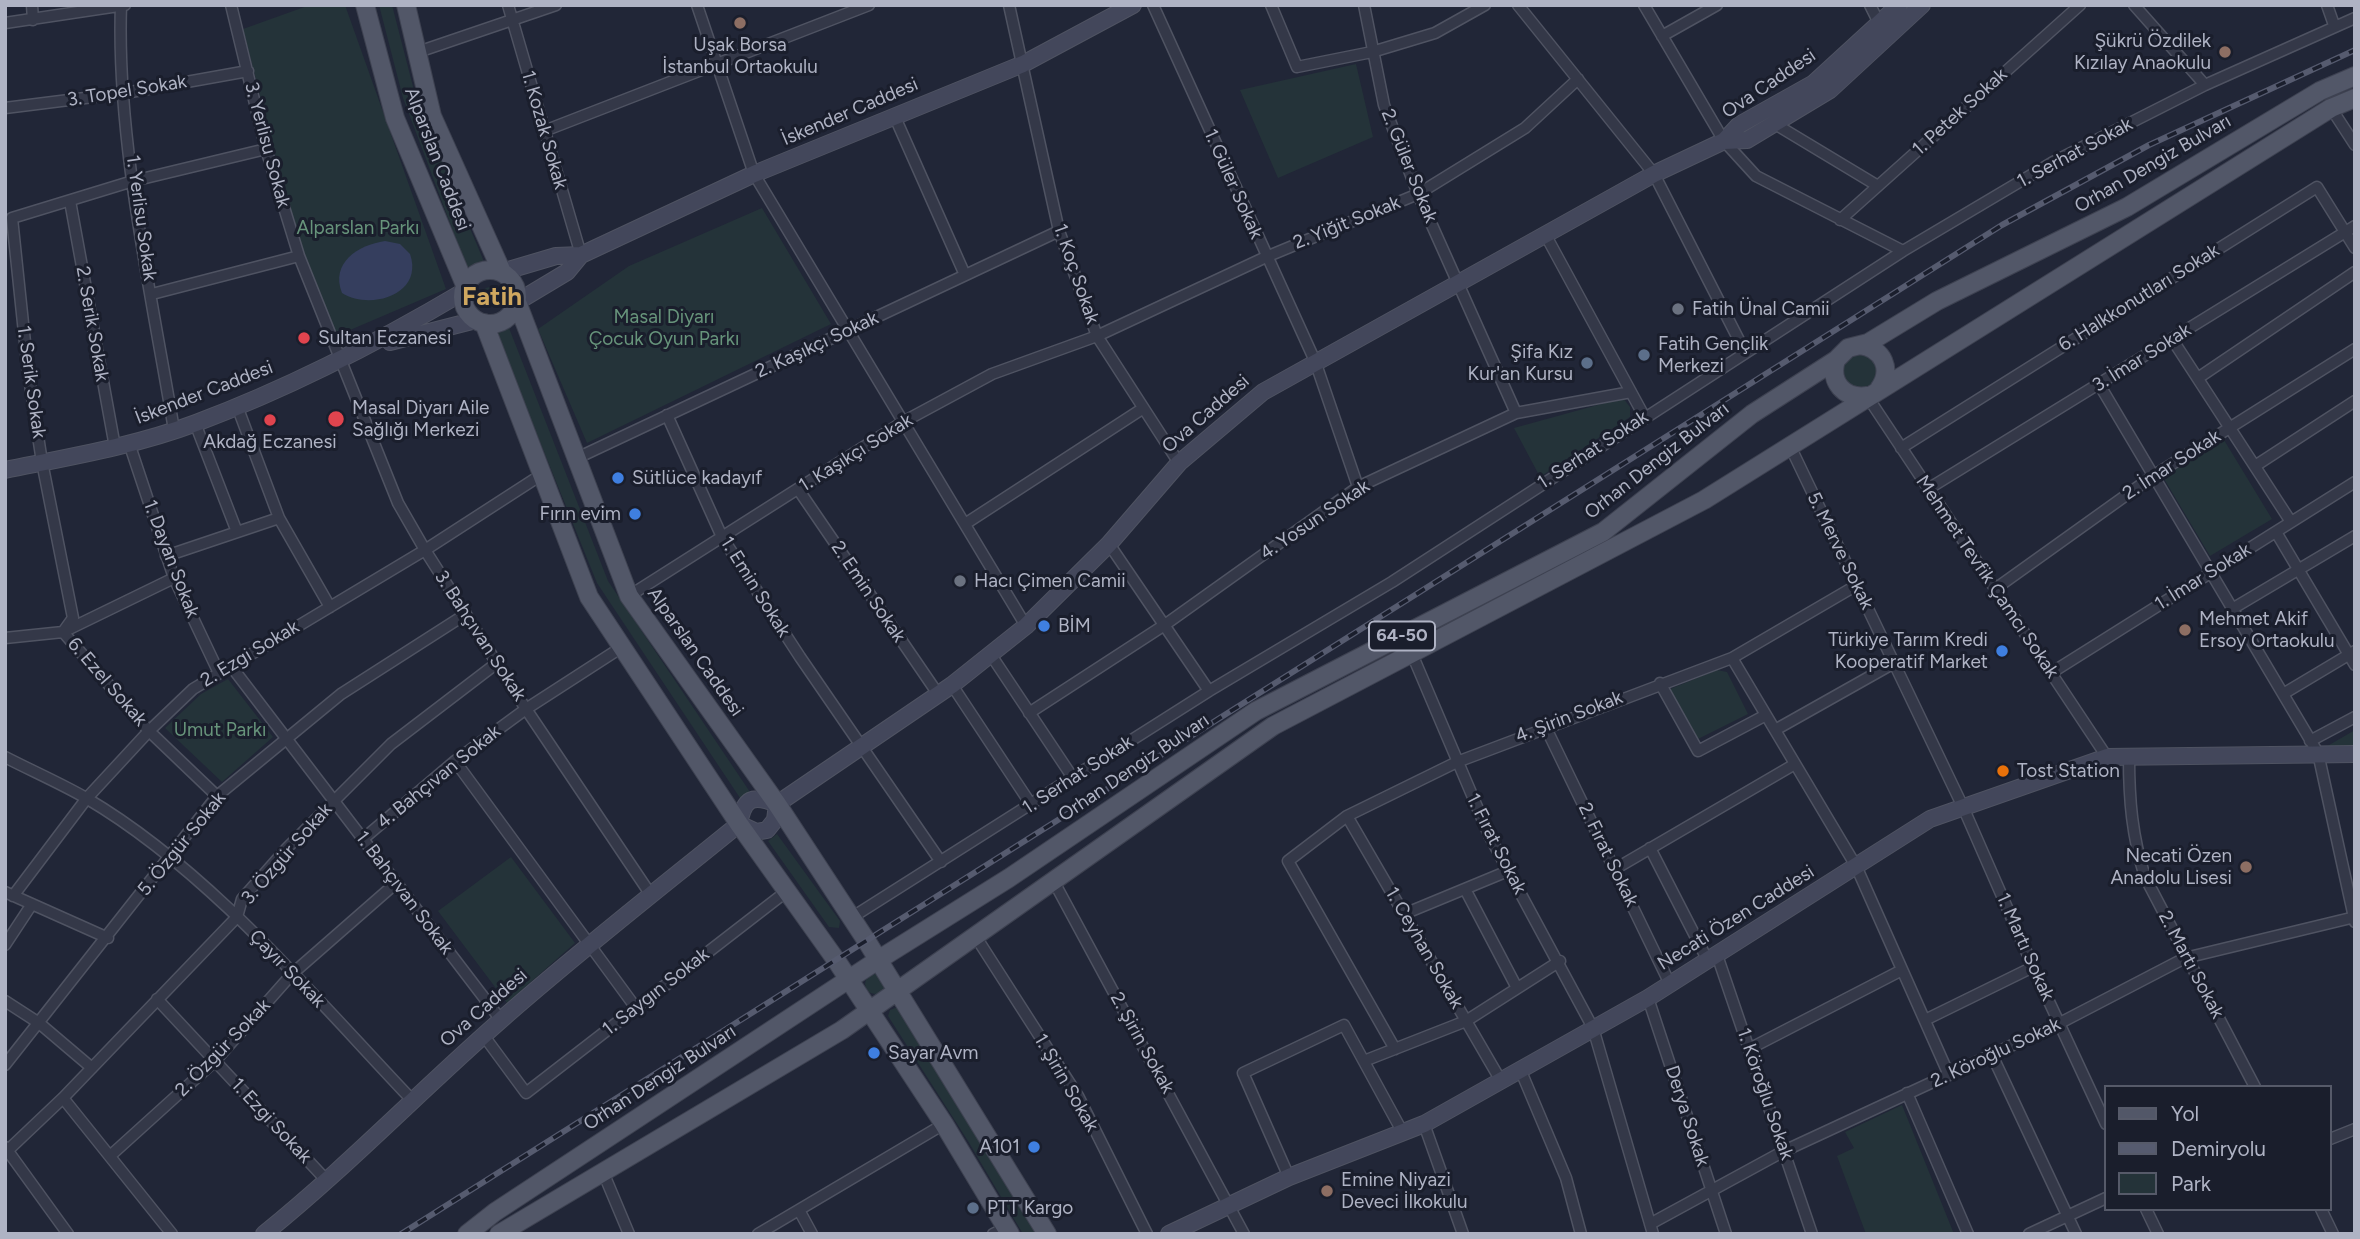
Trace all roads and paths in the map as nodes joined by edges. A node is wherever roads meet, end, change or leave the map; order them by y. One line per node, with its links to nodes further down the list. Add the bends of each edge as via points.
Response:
1 (32, 5): 28 (street)
2 (231, 5): 38 (street, 3. Yerlisu Sokak)
3 (365, 5): 71 (main road, Alparslan Caddesi, via 395,118)
4 (406, 5): 34 (main road, Alparslan Caddesi)
5 (508, 5): 29 (street, 1. Kozak Sokak)
6 (556, 5): 29 (street)
7 (697, 5): 36 (street)
8 (831, 5): 26 (street)
9 (869, 5): 26 (street)
10 (1009, 5): 37 (street, 1. Koç Sokak)
11 (1133, 5): 37 (street, İskender Caddesi)
12 (1153, 5): 66 (street, 1. Güler Sokak)
13 (1270, 5): 35 (street, via 1297,67)
14 (1364, 5): 35 (street, 2. Güler Sokak)
15 (1485, 5): 35 (street, via 1435,33)
16 (1518, 5): 40 (street)
17 (1644, 5): 33 (street)
18 (1717, 5): 33 (street)
19 (1870, 5): 31 (street)
20 (1899, 5): 31 (street, Ova Caddesi)
21 (1922, 5): 47 (street, Ova Caddesi, via 1830,90)
22 (2080, 5): 55 (street, 1. Petek Sokak)
23 (2134, 5): 41 (street)
24 (2327, 5): 32 (street)
25 (122, 6): 28 (street); 42 (street, 1. Yerlisu Sokak)
26 (835, 18): 36 (street)
27 (2355, 19): 32 (street, 1. Serhat Sokak)
28 (33, 20): 30 (street)
29 (512, 20): 34 (street); 48 (street, 1. Kozak Sokak)
30 (5, 23)
31 (1879, 23): 49 (street, Ova Caddesi, via 1814,83 1739,125)
32 (2334, 26): 41 (street, 1. Serhat Sokak)
33 (1662, 36): 49 (street)
34 (418, 52): 67 (main road, Alparslan Caddesi, via 432,116)
35 (1372, 52): 56 (street, 2. Güler Sokak, via 1384,105)
36 (717, 64): 48 (street); 52 (street)
37 (1023, 64): 46 (street, İskender Caddesi); 60 (street, 1. Koç Sokak)
38 (248, 71): 42 (street, 3. Topel Sokak); 51 (street, 3. Yerlisu Sokak)
39 (2355, 76): 78 (main road, Orhan Dengiz Bulvarı / 64-50, via 2319,91 2127,207 1937,301)
40 (1578, 79): 53 (street); 56 (street, 2. Yiğit Sokak, via 1525,128)
41 (2206, 85): 63 (street, 1. Serhat Sokak, via 2053,162)
42 (125, 93): 44 (street, 3. Topel Sokak); 54 (street, 1. Yerlisu Sokak)
43 (2355, 99): 45 (main road, 64-50)
44 (5, 108)
45 (2331, 108): 50 (street); 88 (main road, 64-50)
46 (894, 115): 52 (street, İskender Caddesi); 69 (street)
47 (1775, 124): 49 (street, Ova Caddesi, via 1747,140); 55 (street)
48 (544, 131): 64 (street, 1. Kozak Sokak)
49 (1724, 141): 53 (street, Ova Caddesi); 58 (street, via 1756,176)
50 (2355, 145)
51 (266, 149): 54 (street); 65 (street, 3. Yerlisu Sokak)
52 (754, 174): 64 (street, İskender Caddesi); 75 (street)
53 (1654, 174): 61 (street, Ova Caddesi); 81 (street)
54 (133, 181): 57 (street); 72 (street, 1. Yerlisu Sokak)
55 (1878, 186): 58 (street, 1. Petek Sokak)
56 (1418, 194): 66 (street, 2. Yiğit Sokak); 70 (street, 2. Güler Sokak)
57 (70, 201): 99 (street, 2. Serik Sokak); 103 (street, 1. Serik Sokak, via 12,218)
58 (1840, 220): 63 (street)
59 (2350, 229): 62 (street, 6. Halkkonutları Sokak); 77 (street, 3. İmar Sokak); 101 (street, 6. Halkkonutları Sokak, via 2317,187)
60 (1059, 231): 69 (street, 2. Kaşıkçı Sokak); 76 (street, 1. Koç Sokak)
61 (1545, 233): 70 (street, Ova Caddesi); 87 (street)
62 (2355, 248)
63 (1903, 251): 81 (street, 1. Serhat Sokak)
64 (581, 255): 67 (street, via 556,256); 73 (street, via 567,272)
65 (299, 256): 72 (street); 83 (street, 3. Yerlisu Sokak)
66 (1266, 257): 76 (street, 2. Yiğit Sokak); 84 (street, 1. Güler Sokak)
67 (502, 272): 71 (main road, via 477,273); 73 (main road, Alparslan Caddesi, via 514,285)
68 (2355, 272): 85 (street)
69 (965, 275): 75 (street, 2. Kaşıkçı Sokak)
70 (1458, 282): 84 (street, Ova Caddesi); 92 (street, 2. Güler Sokak)
71 (464, 288): 74 (main road, Alparslan Caddesi, via 466,308); 79 (street)
72 (152, 294): 98 (street, 1. Yerlisu Sokak)
73 (517, 302): 74 (main road, via 500,322); 102 (main road, Alparslan Caddesi)
74 (480, 322): 79 (street); 107 (main road, Alparslan Caddesi)
75 (848, 330): 93 (street, 2. Kaşıkçı Sokak); 95 (street)
76 (1097, 336): 91 (street, 1. Koç Sokak); 95 (street, 1. Kaşıkçı Sokak, via 992,373)
77 (2172, 339): 85 (street); 86 (street, 3. İmar Sokak)
78 (1860, 345): 82 (main road, Orhan Dengiz Bulvarı / 64-50, via 1848,348); 88 (main road, via 1872,348 1884,361 1886,372)
79 (370, 346): 83 (street, İskender Caddesi)
80 (2355, 349): 97 (street, 2. İmar Sokak)
81 (1745, 352): 94 (street, 1. Serhat Sokak)
82 (1836, 360): 88 (main road, via 1834,374 1840,388 1852,396); 201 (main road, Orhan Dengiz Bulvarı / 64-50, via 1752,414 1603,532 1256,711 1009,878)
83 (339, 361): 90 (street, İskender Caddesi); 121 (street, 3. Bahçıvan Sokak, via 398,503)
84 (1315, 361): 104 (street, Ova Caddesi, via 1263,392); 110 (street, 1. Güler Sokak)
85 (2198, 378): 97 (street)
86 (2099, 384): 108 (street); 112 (street, 3. İmar Sokak)
87 (1631, 392): 92 (street, 4. Yosun Sokak); 94 (street)
88 (1873, 393): 100 (main road, 64-50); 101 (street, Mehmet Tevfik Çamcı Sokak)
89 (2355, 401): 105 (street)
90 (237, 405): 96 (street, İskender Caddesi); 113 (street)
91 (1142, 409): 104 (street, 1. Koç Sokak); 115 (street)
92 (1516, 413): 110 (street, 4. Yosun Sokak)
93 (667, 415): 102 (street, 2. Kaşıkçı Sokak); 119 (street, 1. Emin Sokak)
94 (1644, 416): 149 (street, 1. Serhat Sokak, via 1392,582)
95 (903, 422): 111 (street, 1. Kaşıkçı Sokak); 115 (street)
96 (195, 423): 98 (street, İskender Caddesi); 117 (street)
97 (2230, 428): 105 (street); 108 (street, 2. İmar Sokak)
98 (174, 430): 99 (street, İskender Caddesi)
99 (122, 445): 103 (street, İskender Caddesi); 122 (street, 1. Dayan Sokak)
100 (1790, 446): 126 (street, 5. Merve Sokak); 138 (main road, 64-50, via 1704,500)
101 (1901, 448): 112 (street, Mehmet Tevfik Çamcı Sokak)
102 (575, 459): 128 (main road, Alparslan Caddesi)
103 (42, 462): 106 (street, İskender Caddesi); 134 (street, 6. Ezel Sokak, via 73,618)
104 (1179, 463): 120 (street, Ova Caddesi)
105 (2255, 466): 114 (street)
106 (5, 470)
107 (541, 475): 121 (street, 2. Ezgi Sokak); 136 (main road, Alparslan Caddesi, via 589,597)
108 (2153, 476): 124 (street); 127 (street, 2. İmar Sokak)
109 (2355, 482): 114 (street, 1. İmar Sokak)
110 (1358, 487): 132 (street, 4. Yosun Sokak)
111 (798, 489): 119 (street, 1. Kaşıkçı Sokak); 148 (street, 2. Emin Sokak)
112 (1928, 489): 127 (street, Mehmet Tevfik Çamcı Sokak)
113 (279, 518): 117 (street); 129 (street)
114 (2291, 522): 116 (street, 1. İmar Sokak)
115 (965, 524): 133 (street)
116 (2276, 531): 123 (street); 124 (street, 1. İmar Sokak)
117 (237, 532): 122 (street)
118 (2355, 536): 123 (street)
119 (722, 537): 128 (street, 1. Kaşıkçı Sokak); 160 (street, 1. Emin Sokak)
120 (1109, 544): 132 (street); 133 (street, Ova Caddesi)
121 (425, 550): 129 (street, 2. Ezgi Sokak); 131 (street, 3. Bahçıvan Sokak)
122 (166, 556): 125 (street, 1. Dayan Sokak)
123 (2298, 570): 130 (street); 137 (street)
124 (2211, 572): 130 (street); 146 (street, 1. İmar Sokak)
125 (174, 578): 134 (street); 145 (street, 1. Dayan Sokak)
126 (1857, 585): 140 (street, 4. Şirin Sokak); 142 (street, 5. Merve Sokak)
127 (1995, 589): 146 (street, Mehmet Tevfik Çamcı Sokak)
128 (629, 596): 172 (main road, Alparslan Caddesi)
129 (330, 607): 144 (street, 2. Ezgi Sokak)
130 (2232, 610): 150 (street)
131 (466, 614): 141 (street, 3. Bahçıvan Sokak); 158 (street, 5. Özgür Sokak, via 341,694)
132 (1166, 624): 149 (street); 152 (street, 4. Yosun Sokak)
133 (1026, 625): 139 (street, Ova Caddesi)
134 (63, 632): 135 (street); 157 (street, 6. Ezel Sokak)
135 (5, 638)
136 (622, 647): 151 (street, 4. Bahçıvan Sokak); 176 (main road, Alparslan Caddesi)
137 (2352, 653): 143 (street); 150 (street)
138 (1412, 654): 166 (street, 1. Fırat Sokak); 184 (main road, 64-50, via 1273,726)
139 (991, 655): 148 (street, Ova Caddesi); 152 (street)
140 (1732, 658): 147 (street, 4. Şirin Sokak); 153 (street)
141 (497, 663): 151 (street, 3. Bahçıvan Sokak); 171 (street, 3. Özgür Sokak, via 391,744)
142 (1894, 663): 156 (street); 174 (street, 5. Merve Sokak)
143 (2355, 665)
144 (230, 666): 145 (street, 2. Ezgi Sokak); 158 (street, 1. Bahçıvan Sokak)
145 (219, 673): 157 (street, 2. Ezgi Sokak, via 193,689)
146 (2050, 673): 163 (street, Mehmet Tevfik Çamcı Sokak)
147 (1660, 683): 153 (street, via 1698,751); 155 (street, 4. Şirin Sokak)
148 (945, 689): 160 (street, Ova Caddesi); 173 (street, 2. Emin Sokak)
149 (1209, 691): 168 (street, 1. Serhat Sokak)
150 (2283, 694): 159 (street)
151 (526, 709): 165 (street, 4. Bahçıvan Sokak); 189 (street, 3. Bahçıvan Sokak)
152 (1029, 713): 168 (street)
153 (1766, 715): 156 (street)
154 (2355, 717): 159 (street)
155 (1545, 726): 166 (street, 4. Şirin Sokak); 182 (street, 2. Fırat Sokak)
156 (1775, 730): 167 (street)
157 (149, 731): 169 (street, 6. Ezel Sokak); 170 (street, 2. Ezgi Sokak)
158 (286, 738): 169 (street, 5. Özgür Sokak); 171 (street, 1. Bahçıvan Sokak)
159 (2314, 747): 161 (street, Necati Özen Caddesi); 164 (street, Necati Özen Caddesi); 194 (street)
160 (862, 748): 172 (street, Ova Caddesi); 180 (street, 1. Emin Sokak)
161 (2355, 754)
162 (5, 757): 170 (street, Çayır Sokak)
163 (2106, 757): 164 (street, Necati Özen Caddesi); 174 (street, Necati Özen Caddesi)
164 (2129, 757): 200 (street, 2. Martı Sokak, via 2129,811 2135,846 2145,877)
165 (455, 761): 177 (street, 4. Bahçıvan Sokak); 198 (street)
166 (1457, 762): 175 (street, 4. Şirin Sokak); 183 (street, 1. Fırat Sokak)
167 (1795, 764): 178 (street); 181 (street)
168 (1073, 778): 173 (street, 1. Serhat Sokak)
169 (217, 796): 179 (street, 5. Özgür Sokak)
170 (87, 798): 179 (street, Çayır Sokak); 188 (street, 2. Ezgi Sokak)
171 (334, 801): 177 (street, 1. Bahçıvan Sokak); 192 (street, 3. Özgür Sokak, via 242,899)
172 (777, 804): 176 (street, Ova Caddesi, via 761,797 749,800); 176 (street, Ova Caddesi, via 775,820 767,830 756,832); 193 (main road, Alparslan Caddesi)
173 (1032, 806): 180 (street, 1. Serhat Sokak)
174 (1963, 807): 181 (street, Necati Özen Caddesi, via 1907,831); 203 (street, 1. Martı Sokak)
175 (1347, 816): 191 (street, 1. Ceyhan Sokak); 222 (street, 4. Şirin Sokak, via 1288,861)
176 (739, 824): 187 (main road, Alparslan Caddesi); 189 (street, Ova Caddesi)
177 (363, 839): 185 (street, 1. Bahçıvan Sokak)
178 (1650, 848): 182 (street); 199 (street, 1. Köroğlu Sokak)
179 (169, 858): 192 (street, Çayır Sokak); 196 (street, 5. Özgür Sokak)
180 (941, 862): 193 (street, 1. Serhat Sokak)
181 (1856, 866): 199 (street, Necati Özen Caddesi); 204 (street)
182 (1615, 869): 207 (street, 2. Fırat Sokak)
183 (1508, 871): 186 (street); 202 (street, 1. Fırat Sokak)
184 (1053, 880): 195 (main road, 64-50); 250 (street, 2. Şirin Sokak)
185 (396, 883): 205 (street, 2. Özgür Sokak); 215 (street, 1. Bahçıvan Sokak)
186 (1465, 889): 191 (street); 208 (street)
187 (787, 891): 206 (main road, Alparslan Caddesi); 213 (street, 1. Saygın Sokak)
188 (9, 894): 190 (street)
189 (651, 895): 198 (street, Ova Caddesi)
190 (32, 904): 196 (street); 197 (street)
191 (1404, 914): 217 (street, 1. Ceyhan Sokak)
192 (237, 917): 205 (street, Çayır Sokak); 211 (street, 3. Özgür Sokak)
193 (851, 918): 201 (main road, Alparslan Caddesi)
194 (2354, 919): 200 (street, 2. Köroğlu Sokak)
195 (976, 937): 209 (main road, 64-50); 266 (street, 1. Şirin Sokak, via 1078,1097)
196 (108, 938): 218 (street, 5. Özgür Sokak)
197 (5, 945)
198 (589, 945): 213 (street); 215 (street, Ova Caddesi)
199 (1713, 958): 207 (street, Necati Özen Caddesi); 223 (street, 1. Köroğlu Sokak)
200 (2185, 958): 219 (street, 2. Köroğlu Sokak); 232 (street, 2. Martı Sokak)
201 (878, 960): 206 (main road, Orhan Dengiz Bulvarı / 64-50); 209 (main road, Alparslan Caddesi)
202 (1560, 961): 208 (street); 220 (street, 1. Fırat Sokak)
203 (2033, 967): 216 (street); 219 (street, 1. Martı Sokak)
204 (1902, 970): 216 (street); 223 (street)
205 (292, 974): 225 (street, 2. Özgür Sokak); 235 (street, Çayır Sokak)
206 (849, 979): 214 (main road, Alparslan Caddesi); 261 (main road, Orhan Dengiz Bulvarı / 64-50)
207 (1671, 984): 210 (street, Necati Özen Caddesi)
208 (1517, 988): 217 (street)
209 (897, 991): 214 (main road, 64-50); 265 (main road, Alparslan Caddesi)
210 (1648, 998): 220 (street, Necati Özen Caddesi); 248 (street, Derya Sokak)
211 (157, 999): 225 (street, 1. Ezgi Sokak); 228 (street, 3. Özgür Sokak)
212 (5, 1001): 218 (street)
213 (636, 1008): 221 (street, 1. Saygın Sokak, via 526,1093)
214 (869, 1011): 237 (main road, Alparslan Caddesi); 245 (main road, 64-50)
215 (501, 1020): 221 (street, Ova Caddesi)
216 (1925, 1020): 230 (street)
217 (1466, 1021): 222 (street); 231 (street, 1. Ceyhan Sokak)
218 (39, 1023): 227 (street, 5. Özgür Sokak); 228 (street)
219 (2060, 1023): 224 (street, 2. Köroğlu Sokak); 236 (street, 1. Martı Sokak)
220 (1593, 1028): 229 (street, Necati Özen Caddesi); 255 (street, 1. Fırat Sokak)
221 (484, 1035): 235 (street, Ova Caddesi)
222 (1395, 1049): 226 (street)
223 (1749, 1049): 243 (street, 1. Köroğlu Sokak)
224 (1992, 1055): 230 (street, 2. Köroğlu Sokak); 254 (street)
225 (215, 1061): 244 (street, 2. Özgür Sokak); 247 (street, 1. Ezgi Sokak)
226 (1364, 1061): 240 (street); 246 (street, via 1344,1025 1243,1073)
227 (5, 1065)
228 (92, 1068): 234 (street, 3. Özgür Sokak)
229 (1520, 1069): 231 (street, Necati Özen Caddesi); 270 (street, via 1566,1178)
230 (1949, 1075): 233 (street, 2. Köroğlu Sokak)
231 (1500, 1081): 238 (street, Necati Özen Caddesi)
232 (2254, 1085)
233 (1908, 1093): 243 (street, 2. Köroğlu Sokak); 273 (street)
234 (63, 1098): 242 (street, 3. Özgür Sokak); 244 (street)
235 (412, 1100): 247 (street, Ova Caddesi)
236 (2104, 1120)
237 (944, 1124): 251 (street); 257 (main road, Alparslan Caddesi)
238 (1424, 1124): 240 (street, Necati Özen Caddesi); 269 (street)
239 (2355, 1129): 241 (street)
240 (1403, 1133): 246 (street, Necati Özen Caddesi)
241 (2332, 1138)
242 (6, 1150): 258 (street)
243 (1784, 1151): 248 (street, 2. Köroğlu Sokak); 272 (street, 1. Köroğlu Sokak)
244 (110, 1156): 259 (street)
245 (603, 1172): 256 (main road, 64-50); 262 (street)
246 (1289, 1177): 250 (street, Necati Özen Caddesi)
247 (328, 1182): 260 (street, Ova Caddesi)
248 (1711, 1190): 255 (street, 2. Köroğlu Sokak); 271 (street, Derya Sokak)
249 (2104, 1199): 254 (street)
250 (1231, 1205): 267 (street, Necati Özen Caddesi); 268 (street, 2. Şirin Sokak)
251 (800, 1210): 263 (street); 264 (street)
252 (2147, 1211): 276 (street)
253 (2321, 1211): 277 (street)
254 (2068, 1217): 274 (street); 275 (street)
255 (1651, 1229)
256 (504, 1232)
257 (1004, 1232)
258 (68, 1234)
259 (172, 1234)
260 (264, 1234)
261 (467, 1234)
262 (629, 1234)
263 (758, 1234)
264 (812, 1234)
265 (1047, 1234)
266 (1147, 1234)
267 (1169, 1234)
268 (1244, 1234)
269 (1462, 1234)
270 (1581, 1234)
271 (1726, 1234)
272 (1812, 1234)
273 (1968, 1234)
274 (2029, 1234)
275 (2076, 1234)
276 (2158, 1234)
277 (2333, 1234)

